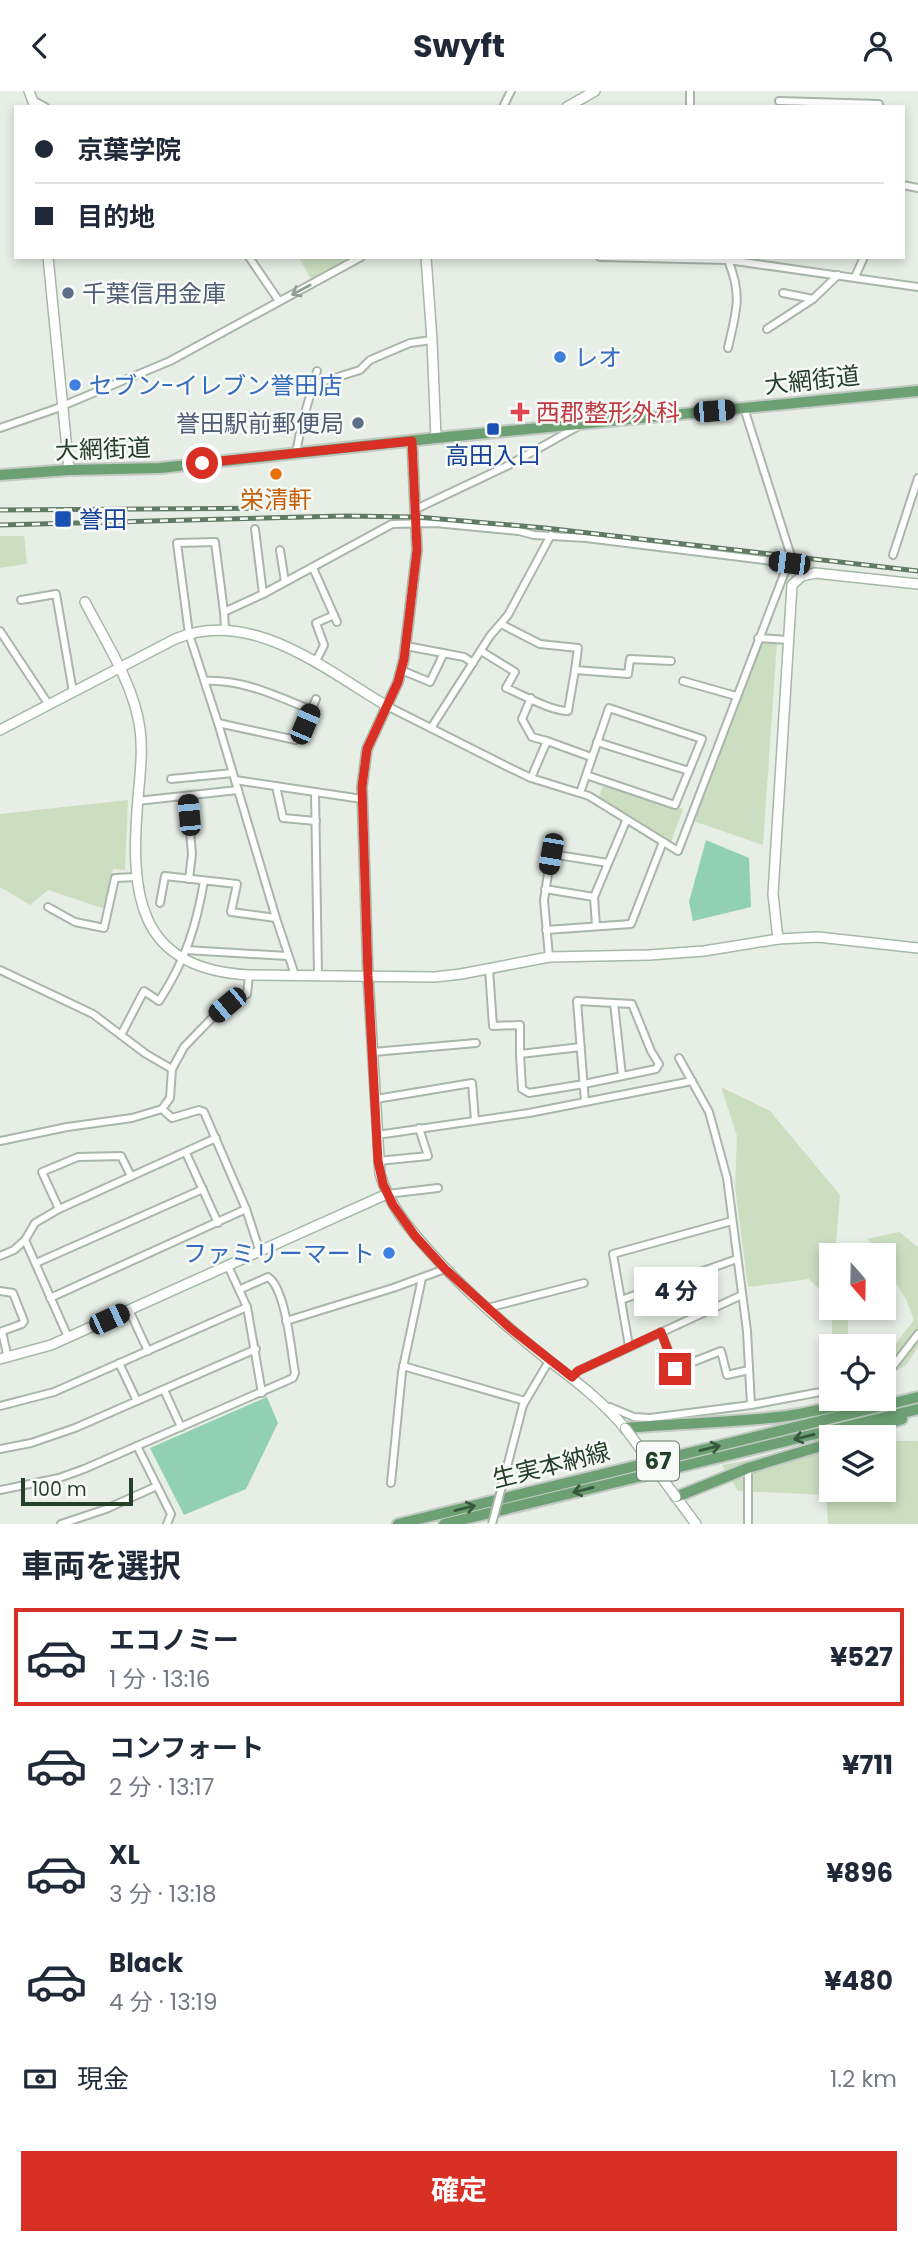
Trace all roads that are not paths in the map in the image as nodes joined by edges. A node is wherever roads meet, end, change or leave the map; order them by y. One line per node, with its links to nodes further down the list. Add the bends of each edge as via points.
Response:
1 (29, 91): 4 (street)
2 (595, 91): 5 (street)
3 (779, 101): 6 (street)
4 (34, 104)
5 (571, 105)
6 (879, 105)
7 (48, 259): 26 (street)
8 (250, 259): 19 (street)
9 (357, 259): 19 (street, one-way to 19)
10 (426, 259): 21 (street)
11 (706, 259): 13 (street)
12 (863, 259): 15 (street)
13 (728, 260): 14 (street); 22 (street, via 737,283 737,302)
14 (838, 275): 15 (street); 18 (street)
15 (855, 277): 16 (street)
16 (918, 288)
17 (783, 293): 18 (street)
18 (813, 299): 20 (street)
19 (279, 301): 26 (street, via 170,361)
20 (767, 329)
21 (432, 340): 24 (street, via 410,343 370,360 360,370); 30 (street)
22 (727, 348)
23 (317, 370): 24 (street)
24 (312, 385): 32 (street)
25 (917, 395): 27 (main road, 大網街道)
26 (63, 405): 29 (street); 33 (street)
27 (744, 408): 28 (main road, 大網街道); 42 (street, via 788,542)
28 (579, 425): 30 (main road, 大網街道); 36 (street)
29 (0, 428)
30 (436, 438): 31 (main road, 大網街道)
31 (412, 441): 32 (main road, 大網街道); 36 (street)
32 (296, 453): 33 (main road, 大網街道, via 160,468)
33 (69, 470): 34 (main road, 大網街道)
34 (0, 475)
35 (918, 478): 41 (street)
36 (416, 509): 37 (street)
37 (417, 524): 39 (street); 43 (street, via 393,524); 56 (street)
38 (255, 529): 46 (street)
39 (551, 535): 42 (street); 50 (street)
40 (280, 549): 44 (street)
41 (893, 555)
42 (789, 563): 54 (street)
43 (313, 568): 44 (street); 60 (street, via 335,618 316,623 324,645)
44 (285, 582): 46 (street)
45 (918, 584): 55 (street, via 815,573 802,576 792,585)
46 (263, 594): 49 (street)
47 (21, 600): 67 (street, via 56,594)
48 (85, 602): 62 (street)
49 (225, 612): 51 (street); 53 (street, via 215,542 177,543)
50 (501, 624): 57 (street); 64 (street, via 540,644 578,648)
51 (225, 630): 53 (street); 60 (street, via 262,636)
52 (0, 631): 71 (street)
53 (189, 633): 62 (street); 65 (street)
54 (758, 638): 55 (street); 68 (street)
55 (788, 641): 106 (street, via 773,894)
56 (406, 646): 58 (street); 63 (street)
57 (481, 651): 61 (street); 69 (street, via 515,672 506,688)
58 (444, 653): 61 (street); 63 (street, via 430,682)
59 (671, 661): 64 (street, via 630,659 628,674)
60 (315, 663): 72 (street)
61 (473, 663): 75 (street)
62 (119, 669): 67 (street); 91 (street, via 139,726)
63 (401, 670): 72 (street)
64 (575, 670): 69 (street, via 568,711 557,711)
65 (205, 681): 73 (street, via 225,680); 74 (street)
66 (683, 681): 68 (street)
67 (73, 692): 71 (street)
68 (736, 697): 94 (street, via 678,851)
69 (531, 698): 77 (street, via 522,719 532,737)
70 (316, 699): 73 (street)
71 (49, 705): 76 (street)
72 (387, 706): 75 (street); 90 (street, via 364,760)
73 (311, 710): 74 (street, via 296,740)
74 (218, 723): 82 (street)
75 (431, 728): 83 (street)
76 (0, 730)
77 (547, 741): 79 (street); 83 (street)
78 (597, 741): 79 (street); 80 (street); 80 (street, via 609,708 702,739)
79 (591, 757): 81 (street)
80 (689, 771): 81 (street, via 675,805)
81 (586, 775): 88 (street)
82 (234, 777): 84 (street); 85 (street); 86 (street)
83 (531, 778): 88 (street)
84 (171, 779)
85 (276, 786): 87 (street); 92 (street, via 283,818)
86 (238, 790): 89 (street); 103 (street)
87 (315, 792): 90 (street); 92 (street)
88 (580, 793): 93 (street)
89 (187, 796): 91 (street); 97 (street, via 192,854)
90 (362, 799): 116 (street)
91 (137, 801): 96 (street)
92 (316, 821): 115 (street)
93 (626, 821): 94 (street); 95 (street)
94 (663, 842): 104 (street, via 631,924)
95 (608, 863): 99 (street, via 551,854); 100 (street)
96 (137, 877): 102 (street, via 115,878 104,929 75,922); 108 (street, via 139,898 151,927 171,950)
97 (189, 879): 98 (street); 101 (street, via 165,876)
98 (204, 881): 103 (street, via 237,884 231,912); 108 (street)
99 (545, 889): 100 (street); 105 (street)
100 (594, 897): 104 (street)
101 (160, 903)
102 (48, 907)
103 (276, 918): 109 (street)
104 (596, 926): 105 (street)
105 (546, 930): 110 (street)
106 (778, 939): 107 (street, via 818,937); 110 (street, via 704,951)
107 (918, 948)
108 (185, 954): 109 (street); 113 (street, via 200,967); 118 (street, via 159,1001 144,991)
109 (287, 956): 114 (street)
110 (549, 957): 111 (street)
111 (489, 969): 116 (street, via 435,977); 122 (street, via 493,1026 520,1025)
112 (0, 970): 118 (street, via 93,1014)
113 (250, 975): 114 (street); 124 (street, via 247,994 214,1016 184,1047)
114 (295, 975): 115 (street)
115 (318, 975): 116 (street)
116 (368, 976): 121 (street)
117 (614, 1003): 120 (street, via 577,1001); 125 (street); 125 (street, via 632,1004 659,1064 656,1069)
118 (121, 1035): 124 (street)
119 (476, 1043): 121 (street)
120 (581, 1047): 122 (street); 127 (street)
121 (373, 1052): 128 (street)
122 (520, 1054): 127 (street, via 522,1090 529,1093)
123 (679, 1058): 126 (street)
124 (172, 1069): 130 (street, via 170,1098)
125 (622, 1076): 127 (street)
126 (692, 1081): 129 (street); 144 (street, via 718,1140)
127 (584, 1084): 129 (street)
128 (376, 1100): 131 (street, via 472,1083); 133 (street)
129 (585, 1102): 131 (street)
130 (162, 1109): 134 (street, via 175,1119 202,1111); 135 (street)
131 (475, 1120): 132 (street)
132 (419, 1128): 133 (street); 137 (street, via 428,1156)
133 (377, 1135): 137 (street)
134 (216, 1138): 136 (street); 143 (street)
135 (0, 1141)
136 (186, 1153): 138 (street); 140 (street)
137 (378, 1161): 141 (street)
138 (131, 1176): 142 (street); 142 (street, via 121,1156 78,1157 42,1172)
139 (438, 1188): 141 (street)
140 (203, 1189): 145 (street); 150 (street)
141 (387, 1194): 147 (street); 152 (street, via 399,1216)
142 (59, 1209): 146 (street, via 35,1223)
143 (246, 1209): 145 (street); 147 (street)
144 (732, 1221): 149 (street); 159 (street, via 613,1254)
145 (218, 1223): 158 (street)
146 (25, 1240): 148 (street); 150 (street)
147 (260, 1252): 151 (street)
148 (0, 1256)
149 (737, 1259): 157 (street); 159 (street)
150 (36, 1263): 158 (street)
151 (228, 1266): 155 (street); 162 (street)
152 (445, 1269): 153 (street); 161 (street)
153 (422, 1278): 163 (street); 175 (street)
154 (584, 1283): 161 (street)
155 (241, 1289): 160 (street); 163 (street, via 268,1277 274,1281)
156 (0, 1291): 164 (street, via 13,1293 24,1321)
157 (742, 1295): 165 (street); 176 (street)
158 (50, 1298): 167 (street)
159 (621, 1300): 168 (street)
160 (247, 1307): 169 (street); 170 (street)
161 (487, 1308): 172 (street)
162 (129, 1310): 167 (street); 170 (street)
163 (286, 1321): 180 (street, via 295,1373 287,1382)
164 (1, 1332): 171 (street)
165 (661, 1332): 168 (street); 176 (street, via 675,1369 721,1351 727,1375)
166 (918, 1334): 173 (street)
167 (68, 1337): 171 (street)
168 (629, 1346): 177 (street)
169 (256, 1349): 178 (street); 180 (street)
170 (148, 1351): 174 (street)
171 (4, 1358)
172 (549, 1360): 177 (street); 183 (street)
173 (896, 1362)
174 (119, 1363): 182 (street); 187 (street, via 54,1392)
175 (403, 1366): 183 (street); 197 (street)
176 (749, 1370): 186 (street)
177 (572, 1377): 185 (street)
178 (164, 1390): 182 (street); 191 (street)
179 (819, 1392): 186 (street)
180 (262, 1393): 191 (street)
181 (918, 1397): 184 (main road, 生実本納線 / 67)
182 (137, 1401): 195 (street, via 75,1428)
183 (525, 1401): 205 (street, bridge)
184 (899, 1402): 192 (main road, 67, via 864,1401 788,1416); 203 (main road, 生実本納線 / 67, one-way to 184)
185 (606, 1405): 186 (street, via 620,1413 650,1418); 192 (street)
186 (751, 1405)
187 (0, 1406)
188 (918, 1409): 204 (main road, 生実本納線 / 67, one-way to 204)
189 (918, 1414): 190 (main road)
190 (885, 1425)
191 (181, 1427): 193 (street)
192 (625, 1427): 200 (street, bridge)
193 (137, 1446): 198 (street); 199 (street, via 59,1478)
194 (819, 1447): 196 (main road, 67)
195 (0, 1449)
196 (748, 1468): 200 (main road, 67); 207 (street)
197 (391, 1483)
198 (157, 1486): 201 (street); 202 (street, via 171,1514)
199 (0, 1490)
200 (676, 1497): 206 (street)
201 (64, 1524)
202 (167, 1524)
203 (398, 1524)
204 (444, 1524)
205 (492, 1524)
206 (696, 1524)
207 (748, 1524)

